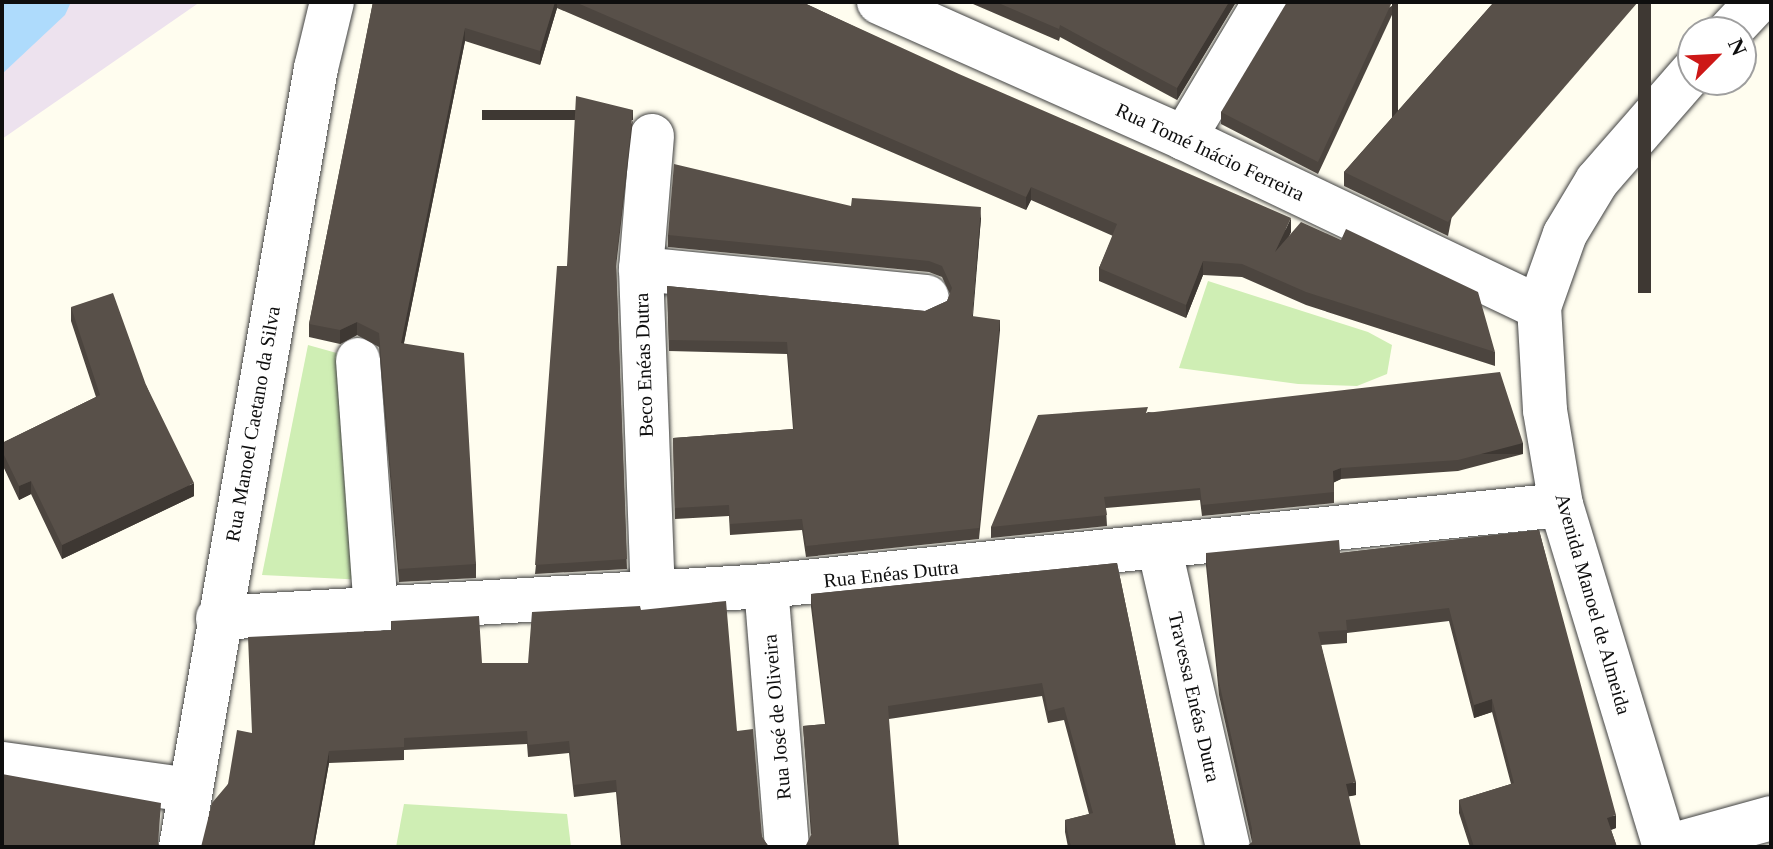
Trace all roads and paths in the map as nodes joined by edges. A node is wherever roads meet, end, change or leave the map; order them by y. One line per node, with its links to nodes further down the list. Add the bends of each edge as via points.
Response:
1 (332, 2): 17 (street, Rua Manoel Caetano da Silva)
2 (879, 2): 4 (street, Rua Tomé Inácio Ferreira)
3 (1265, 2): 7 (street)
4 (940, 15): 7 (street, Rua Tomé Inácio Ferreira)
5 (1677, 89): 10 (street, Avenida Manoel de Almeida, via 1597,181 1565,234)
6 (652, 136): 8 (street, Beco Enéas Dutra)
7 (1184, 138): 10 (street, Rua Tomé Inácio Ferreira)
8 (641, 269): 9 (street); 15 (street, Beco Enéas Dutra)
9 (927, 297)
10 (1539, 307): 12 (street, Avenida Manoel de Almeida, via 1545,410)
11 (358, 360): 16 (street)
12 (1561, 505): 13 (street, Rua Enéas Dutra); 24 (street, Avenida Manoel de Almeida)
13 (1159, 546): 14 (street, Rua Enéas Dutra); 23 (street, Travessa Enéas Dutra)
14 (766, 586): 15 (street, Rua Enéas Dutra); 22 (street, Rua José de Oliveira)
15 (653, 594): 16 (street, Rua Enéas Dutra)
16 (376, 609): 17 (street, Rua Enéas Dutra)
17 (218, 618): 19 (street, Rua Manoel Caetano da Silva)
18 (2, 764): 19 (street)
19 (190, 790): 21 (street, Rua Manoel Caetano da Silva)
20 (1771, 818): 24 (street)
21 (181, 847)
22 (787, 847)
23 (1228, 847)
24 (1666, 847)

